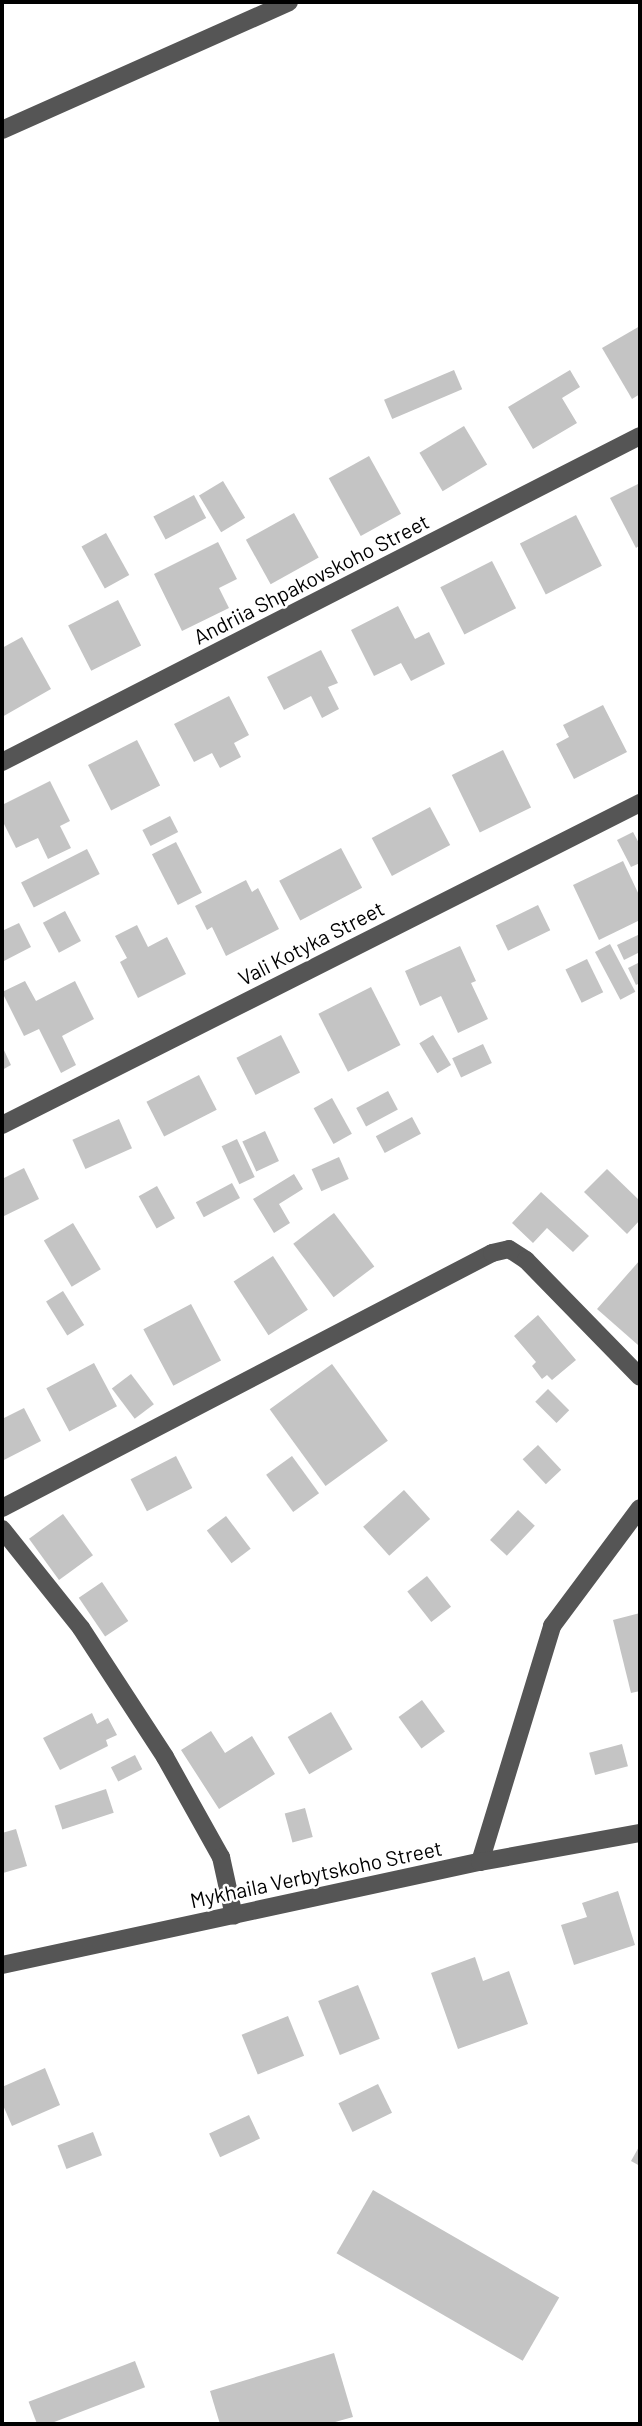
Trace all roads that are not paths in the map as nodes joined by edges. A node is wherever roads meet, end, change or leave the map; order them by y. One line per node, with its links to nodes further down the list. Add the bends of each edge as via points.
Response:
1 (289, 2): 2 (street)
2 (2, 130)
3 (640, 436): 4 (street, Andriia Shpakovskoho Street)
4 (2, 762)
5 (640, 803): 6 (street, Vali Kotyka Street)
6 (2, 1125)
7 (640, 1377): 8 (street, via 526,1260 509,1249 480,1259)
8 (2, 1508)
9 (640, 1508): 12 (street, via 551,1626)
10 (2, 1529): 13 (street, via 80,1628 165,1757 221,1857)
11 (640, 1833): 12 (street, Mykhaila Verbytskoho Street)
12 (480, 1862): 13 (street, Mykhaila Verbytskoho Street)
13 (234, 1916): 14 (street, Mykhaila Verbytskoho Street)
14 (2, 1965)

